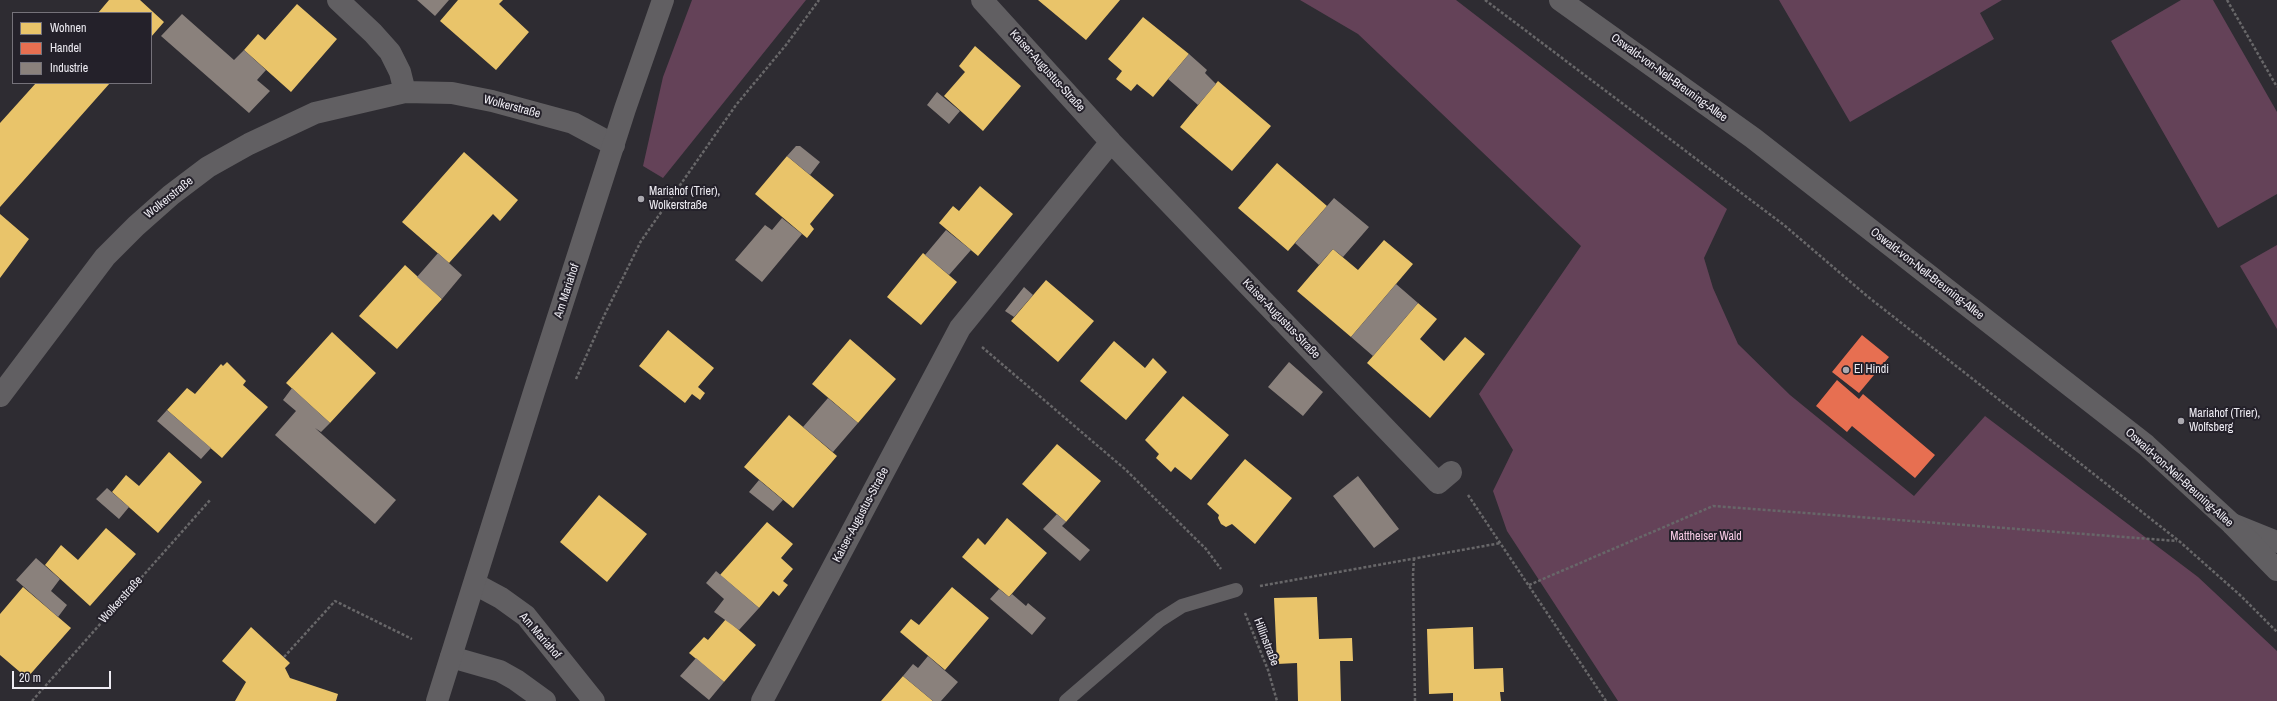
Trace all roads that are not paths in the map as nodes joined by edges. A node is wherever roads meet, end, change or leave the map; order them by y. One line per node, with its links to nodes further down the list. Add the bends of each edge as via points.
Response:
1 (338, 0): 5 (street, via 390,52 400,72)
2 (663, 0): 7 (street, Am Mariahof)
3 (982, 0): 6 (street, Kaiser-Augustus-Straße)
4 (1560, 0): 10 (street, Oswald-von-Nell-Breuning-Allee, via 1753,138 2146,445)
5 (405, 92): 7 (street, Wolkerstraße, via 452,94 492,101 573,122); 8 (street, Wolkerstraße, via 315,113 249,144 208,167 171,195 105,257)
6 (1111, 142): 9 (street, Kaiser-Augustus-Straße, via 1438,483); 19 (street, Kaiser-Augustus-Straße, via 960,328)
7 (614, 145): 13 (street, Am Mariahof)
8 (0, 396)
9 (1451, 472)
10 (2232, 524): 11 (street); 12 (street, Oswald-von-Nell-Breuning-Allee)
11 (2277, 542)
12 (2277, 570)
13 (475, 584): 15 (street, Am Mariahof); 18 (street, Am Mariahof, via 526,616)
14 (1236, 590): 20 (lane, via 1182,606 1160,620)
15 (451, 657): 16 (street, Am Mariahof); 17 (street, via 500,672)
16 (437, 701)
17 (545, 701)
18 (594, 701)
19 (762, 701)
20 (1066, 701)

